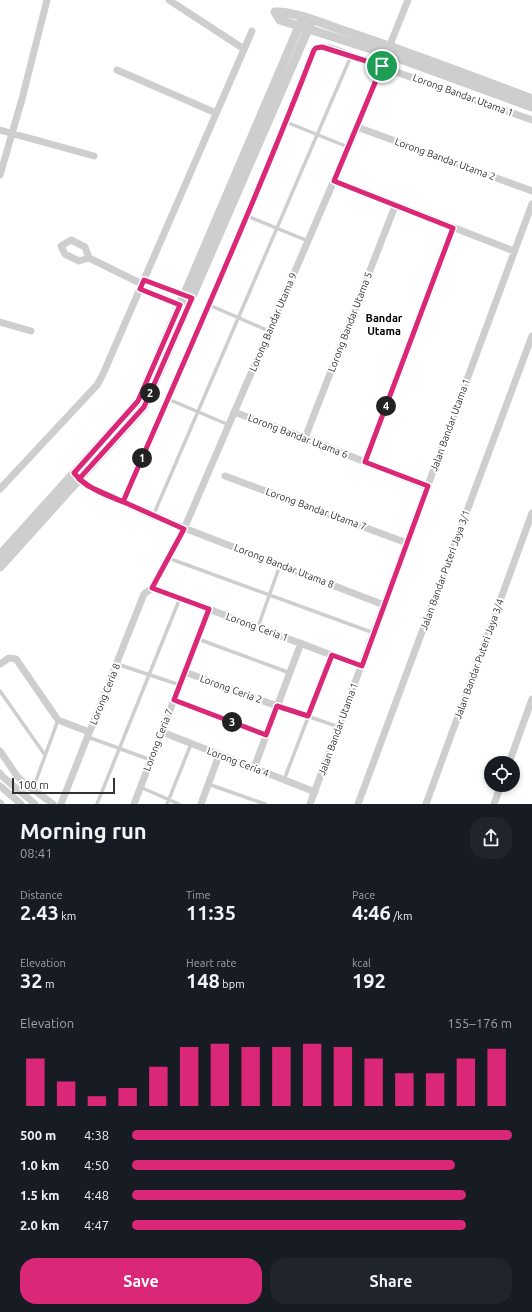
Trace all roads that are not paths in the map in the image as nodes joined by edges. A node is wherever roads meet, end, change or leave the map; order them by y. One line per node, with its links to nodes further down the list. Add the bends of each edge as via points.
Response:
1 (47, 0): 19 (street)
2 (169, 0): 7 (street)
3 (408, 0): 8 (street, Lorong Bandar Utama 9)
4 (308, 19): 5 (street); 5 (street, via 282,11 275,12 280,20); 8 (street)
5 (304, 28): 8 (street); 36 (street)
6 (252, 32): 7 (street)
7 (244, 49): 14 (street)
8 (388, 50): 10 (street, Lorong Bandar Utama 9); 12 (street); 13 (street)
9 (351, 56): 10 (street, Lorong Bandar Utama 1); 16 (street, Lorong Bandar Utama 1, via 322,47 314,50); 20 (lane)
10 (382, 66): 15 (street, Lorong Bandar Utama 1); 17 (street, Lorong Bandar Utama 9)
11 (117, 70): 14 (street)
12 (532, 98)
13 (532, 107)
14 (216, 113): 34 (street)
15 (532, 120)
16 (286, 122): 20 (lane); 28 (street, Lorong Bandar Utama 1)
17 (357, 127): 21 (street, Lorong Bandar Utama 9); 25 (street, Lorong Bandar Utama 2)
18 (0, 130): 19 (street)
19 (12, 133): 22 (street); 23 (street)
20 (317, 135): 21 (lane); 29 (lane)
21 (348, 147): 24 (street, Lorong Bandar Utama 9)
22 (94, 156)
23 (0, 175)
24 (334, 181): 27 (street); 31 (street, Lorong Bandar Utama 9)
25 (532, 191)
26 (532, 204): 32 (street, Jalan Bandar Utama 1)
27 (395, 206): 30 (street); 49 (street, Lorong Bandar Utama 5)
28 (247, 216): 29 (lane); 38 (street, Lorong Bandar Utama 1)
29 (277, 228): 31 (lane); 40 (lane)
30 (453, 228): 32 (street); 50 (street)
31 (308, 241): 43 (street, Lorong Bandar Utama 9)
32 (514, 251): 53 (street, Jalan Bandar Utama 1)
33 (89, 258): 34 (street)
34 (142, 284): 35 (street); 37 (street); 54 (street, via 97,385)
35 (172, 290): 36 (street); 37 (lane)
36 (188, 296): 39 (street)
37 (168, 300): 39 (street)
38 (208, 305): 40 (lane); 45 (street, Lorong Bandar Utama 1)
39 (184, 306): 51 (street, via 138,401)
40 (238, 318): 43 (lane); 46 (lane)
41 (0, 322): 42 (street)
42 (31, 330)
43 (269, 331): 47 (street, Lorong Bandar Utama 9)
44 (532, 336): 118 (street, Jalan Bandar Puteri Jaya 3/1)
45 (168, 399): 46 (lane); 55 (street, Lorong Bandar Utama 1)
46 (198, 412): 48 (lane); 57 (lane)
47 (234, 412): 48 (street, Lorong Bandar Utama 9); 49 (street, Lorong Bandar Utama 6)
48 (229, 425): 58 (street, Lorong Bandar Utama 9)
49 (305, 438): 50 (street, Lorong Bandar Utama 6)
50 (365, 462): 53 (street, Lorong Bandar Utama 6)
51 (77, 476): 55 (street, Lorong Bandar Utama 8, via 88,486); 60 (street); 63 (street)
52 (225, 476): 59 (street, Lorong Bandar Utama 7)
53 (428, 486): 59 (street, Jalan Bandar Utama 1)
54 (0, 489)
55 (123, 502): 57 (street, Lorong Bandar Utama 8)
56 (532, 513): 119 (street, Jalan Bandar Puteri Jaya 3/4)
57 (153, 516): 58 (street, Lorong Bandar Utama 8)
58 (184, 529): 61 (street, Lorong Bandar Utama 9); 62 (street, Lorong Bandar Utama 8)
59 (407, 543): 67 (street, Jalan Bandar Utama 1)
60 (0, 555)
61 (168, 558): 64 (street, Lorong Bandar Utama 9); 65 (lane)
62 (280, 564): 65 (lane); 67 (street, Lorong Bandar Utama 8)
63 (0, 567)
64 (152, 588): 66 (street, Lorong Ceria 1); 75 (street, Lorong Ceria 8, via 144,594)
65 (269, 595): 69 (lane); 70 (lane)
66 (180, 598): 68 (street, Lorong Ceria 1); 79 (lane)
67 (384, 605): 70 (street, Jalan Bandar Utama 1)
68 (209, 609): 69 (street, Lorong Ceria 1); 71 (street, Lorong Ceria 7)
69 (258, 627): 72 (street, Lorong Ceria 1)
70 (374, 633): 76 (street, Jalan Bandar Utama 1)
71 (198, 639): 77 (street, Lorong Ceria 7); 78 (lane)
72 (301, 643): 73 (street, Lorong Ceria 1); 78 (street)
73 (332, 655): 76 (street, Lorong Ceria 1); 85 (lane)
74 (0, 664): 86 (street, via 9,658 16,660)
75 (117, 664): 79 (lane); 89 (street, Lorong Ceria 8)
76 (362, 666): 87 (street, Jalan Bandar Utama 1)
77 (185, 672): 80 (street, Lorong Ceria 7); 84 (street, Lorong Ceria 2)
78 (290, 673): 84 (street)
79 (150, 675): 80 (lane); 92 (lane)
80 (180, 685): 83 (street, Lorong Ceria 7)
81 (0, 691): 94 (lane)
82 (532, 699): 96 (street)
83 (174, 700): 88 (street, Lorong Ceria 7); 90 (lane)
84 (277, 706): 85 (lane); 90 (street)
85 (308, 716): 87 (lane); 100 (lane)
86 (58, 720): 89 (street); 94 (lane)
87 (339, 727): 105 (street, Jalan Bandar Utama 1)
88 (162, 732): 91 (street, Lorong Ceria 4); 97 (street, Lorong Ceria 7)
89 (88, 734): 92 (lane); 111 (street, Lorong Ceria 8)
90 (266, 735): 98 (street)
91 (191, 744): 95 (street, Lorong Ceria 4); 107 (lane)
92 (120, 749): 97 (lane); 112 (lane)
93 (0, 751): 104 (street, via 18,776)
94 (45, 755): 104 (lane)
95 (219, 755): 98 (street, Lorong Ceria 4); 101 (street)
96 (512, 756)
97 (151, 760): 103 (street, Lorong Ceria 7)
98 (254, 768): 100 (street, Lorong Ceria 4)
99 (0, 773): 109 (street)
100 (284, 780): 105 (street, Lorong Ceria 4)
101 (208, 784): 115 (street); 116 (lane)
102 (0, 786): 108 (street)
103 (140, 787): 107 (lane); 113 (street, Lorong Ceria 7)
104 (33, 789): 110 (street)
105 (315, 792): 117 (street, Jalan Bandar Utama 1)
106 (498, 792): 120 (street)
107 (168, 802): 114 (lane)
108 (21, 804)
109 (35, 804)
110 (53, 804)
111 (61, 804)
112 (97, 804)
113 (134, 804)
114 (179, 804)
115 (201, 804)
116 (265, 804)
117 (310, 804)
118 (358, 804)
119 (426, 804)
120 (494, 804)

